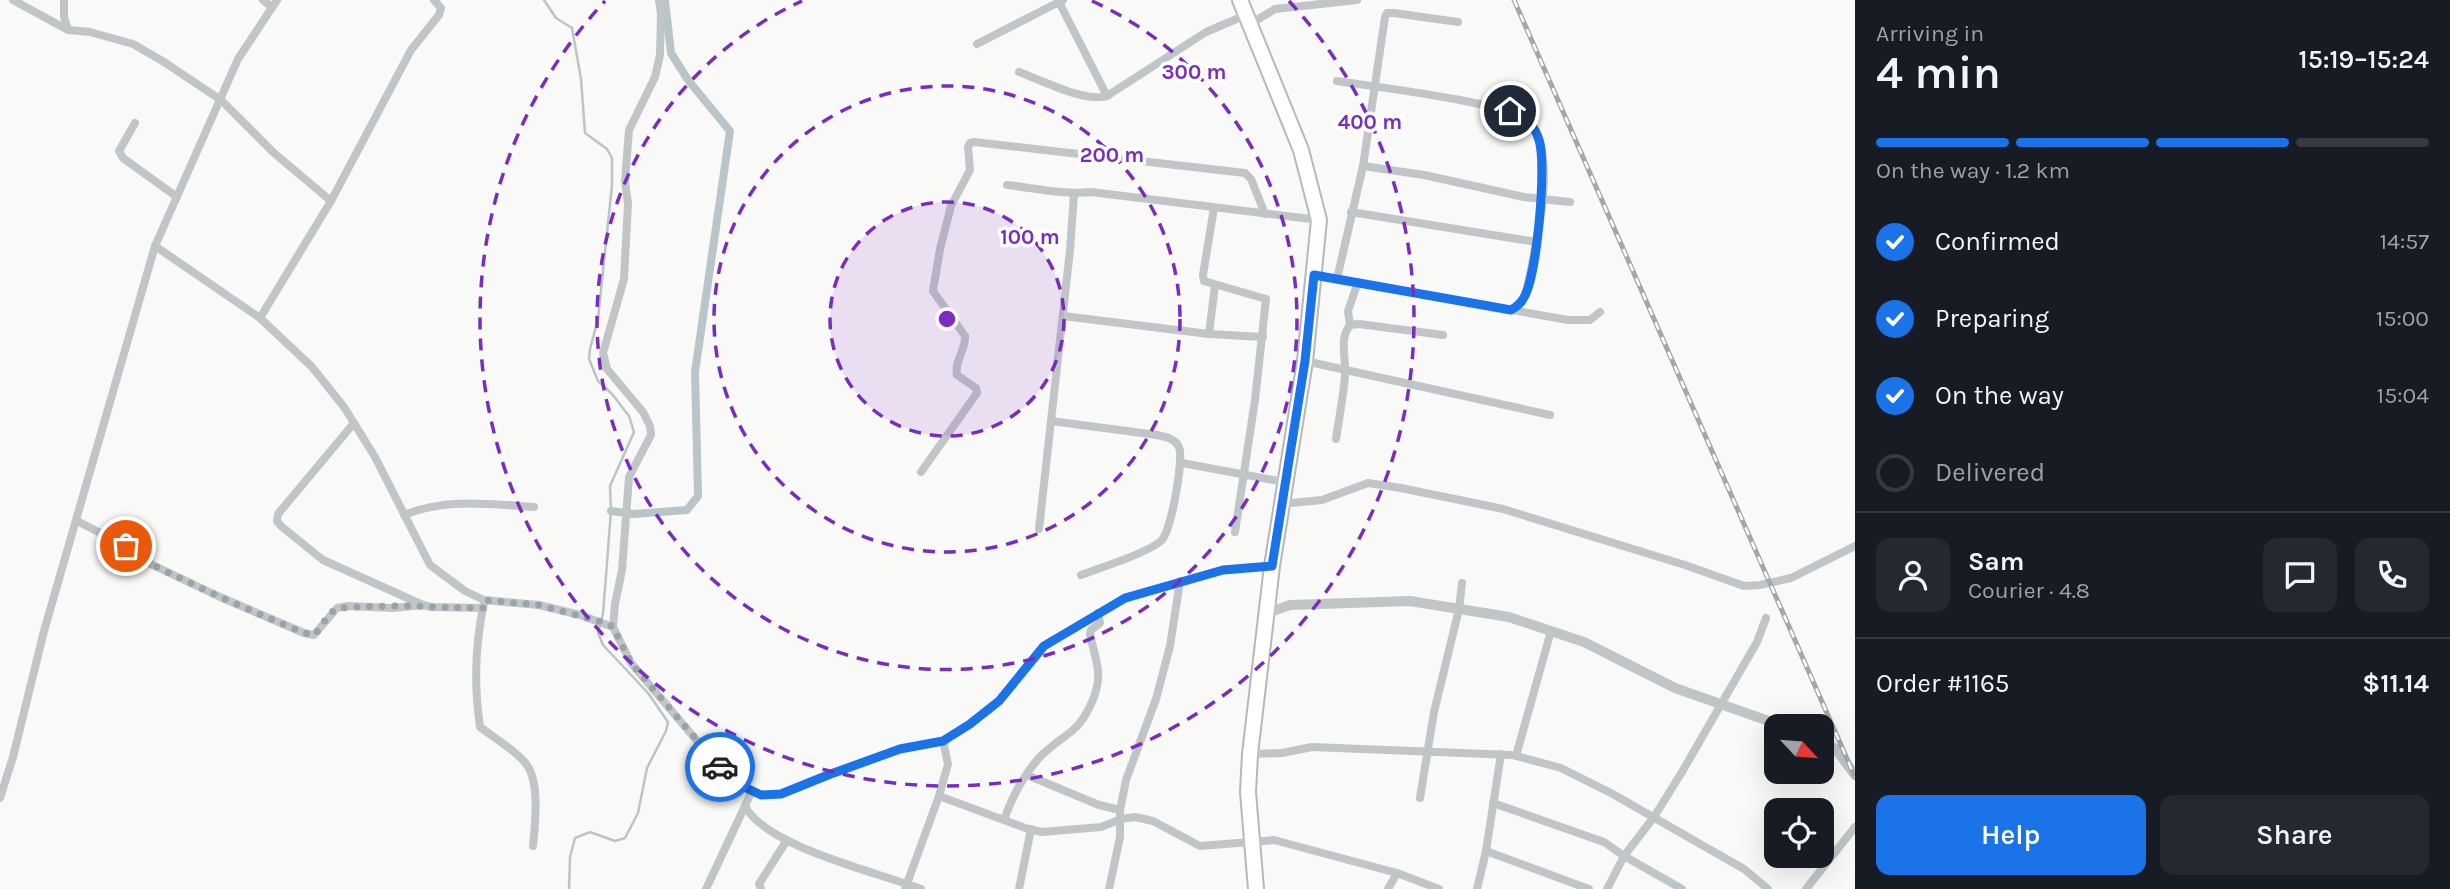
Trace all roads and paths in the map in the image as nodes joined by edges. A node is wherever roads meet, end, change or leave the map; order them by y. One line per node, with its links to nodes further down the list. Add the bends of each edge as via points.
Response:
1 (13, 0): 12 (street)
2 (64, 0): 12 (street)
3 (262, 0): 9 (street)
4 (434, 0): 25 (street, via 439,15 411,50)
5 (659, 0): 72 (street, via 660,55 655,77 629,130 624,279 603,354 607,369 643,412 651,435 629,477 622,570)
6 (1240, 0): 10 (highway)
7 (1357, 0): 10 (street, via 1275,9)
8 (1057, 2): 13 (street); 17 (street)
9 (274, 3): 18 (street, via 237,59)
10 (1248, 19): 17 (street, via 1206,32); 30 (highway, via 1301,150)
11 (1458, 22): 16 (street, via 1387,13)
12 (68, 30): 18 (street, via 133,44)
13 (977, 44)
14 (1019, 72): 17 (street, via 1087,97)
15 (1337, 81): 16 (street)
16 (1374, 87): 20 (street); 24 (street, via 1445,97 1524,116 1539,138 1544,159)
17 (1107, 96)
18 (221, 100): 23 (street); 25 (street)
19 (135, 123): 23 (street, via 119,151)
20 (1363, 166): 24 (street); 28 (street)
21 (1007, 186): 22 (street)
22 (1074, 194): 27 (street, via 1091,192); 39 (street)
23 (177, 197): 32 (street)
24 (1541, 200): 26 (street); 31 (street)
25 (331, 201): 40 (street)
26 (1570, 202)
27 (1214, 208): 29 (street); 36 (street, via 1203,275 1204,281)
28 (1352, 212): 31 (street); 34 (street)
29 (1265, 214): 30 (street); 52 (street, via 1245,173 970,143 970,170 951,206 933,291 965,336 957,375 977,393)
30 (1319, 220): 33 (highway)
31 (1536, 242): 37 (street, via 1525,297)
32 (155, 246): 40 (street); 58 (street)
33 (1314, 275): 34 (street); 45 (highway)
34 (1337, 279): 35 (street)
35 (1358, 282): 37 (street); 41 (street, via 1348,310)
36 (1215, 285): 42 (street); 44 (street, via 1266,299)
37 (1511, 310): 38 (street, via 1568,320 1590,320)
38 (1600, 312)
39 (1063, 316): 42 (street); 48 (street)
40 (260, 318): 49 (street, via 312,367)
41 (1350, 324): 43 (street); 46 (street, via 1344,343)
42 (1209, 334): 44 (street)
43 (1443, 335)
44 (1263, 337): 53 (street)
45 (1305, 361): 46 (street); 54 (highway)
46 (1345, 371): 47 (street); 50 (street)
47 (1550, 415)
48 (1051, 421): 51 (street, via 1170,438 1180,449); 59 (street)
49 (354, 424): 57 (street); 67 (street, via 277,520 323,560)
50 (1336, 439)
51 (1182, 463): 53 (street); 63 (street, via 1163,539)
52 (921, 472)
53 (1245, 476): 54 (street); 60 (street)
54 (1284, 482): 55 (highway)
55 (1281, 504): 61 (street, via 1322,500 1368,483 1503,509 1744,586 1791,578); 62 (highway)
56 (534, 508): 57 (street, via 474,503 427,506)
57 (404, 515): 66 (street, via 430,565)
58 (77, 521): 67 (street, via 126,546 140,559 304,633 314,635 337,608); 86 (street)
59 (1039, 529)
60 (1235, 532)
61 (1855, 546)
62 (1272, 566): 64 (street, via 1223,570); 70 (highway)
63 (1081, 575)
64 (1180, 581): 69 (street, via 1125,598); 90 (street, via 1170,646 1126,780)
65 (1462, 583): 68 (street)
66 (483, 604): 67 (street); 72 (street, via 539,605); 97 (street, via 475,696 480,727 527,765 536,814)
67 (423, 605)
68 (1459, 609): 70 (street, via 1410,601 1290,605); 73 (street, via 1509,617); 78 (street)
69 (1098, 613): 76 (street, via 1044,646 999,701); 82 (street, via 1100,623 1090,634 1099,673 1086,715)
70 (1267, 613): 79 (highway)
71 (1766, 618): 74 (street)
72 (609, 625): 84 (street, via 631,663 715,762)
73 (1552, 631): 74 (street, via 1675,688); 81 (street)
74 (1721, 704): 75 (street); 91 (street)
75 (1764, 719)
76 (943, 741): 84 (street, via 900,749 781,794); 85 (street, via 948,764)
77 (1834, 748): 83 (street)
78 (1429, 751): 79 (street, via 1312,747); 80 (street); 87 (street)
79 (1250, 754): 96 (highway)
80 (1501, 754): 81 (street); 88 (street)
81 (1516, 756): 91 (street, via 1561,768)
82 (1027, 775): 90 (street); 92 (street)
83 (1855, 775)
84 (752, 791): 89 (street)
85 (939, 796): 92 (street); 101 (street)
86 (0, 798)
87 (1420, 798)
88 (1493, 803): 98 (street); 99 (street, via 1604,842)
89 (745, 806): 95 (street, via 757,822); 102 (street)
90 (1121, 814): 94 (street, via 1101,827); 96 (street, via 1153,821 1200,846); 106 (street)
91 (1654, 817): 99 (street); 114 (street, via 1744,869)
92 (1004, 820): 94 (street)
93 (1855, 827): 115 (street)
94 (1031, 830): 105 (street)
95 (787, 840): 101 (street); 103 (street, via 759,884)
96 (1251, 841): 100 (street, via 1273,840); 107 (highway)
97 (533, 846)
98 (1486, 851): 110 (street); 111 (street)
99 (1624, 856): 112 (street); 113 (street)
100 (1397, 873): 108 (street); 109 (street)
101 (906, 886): 104 (street)
102 (706, 889)
103 (761, 889)
104 (920, 889)
105 (1019, 889)
106 (1109, 889)
107 (1256, 889)
108 (1388, 889)
109 (1439, 889)
110 (1477, 889)
111 (1589, 889)
112 (1607, 889)
113 (1682, 889)
114 (1768, 889)
115 (1806, 889)

